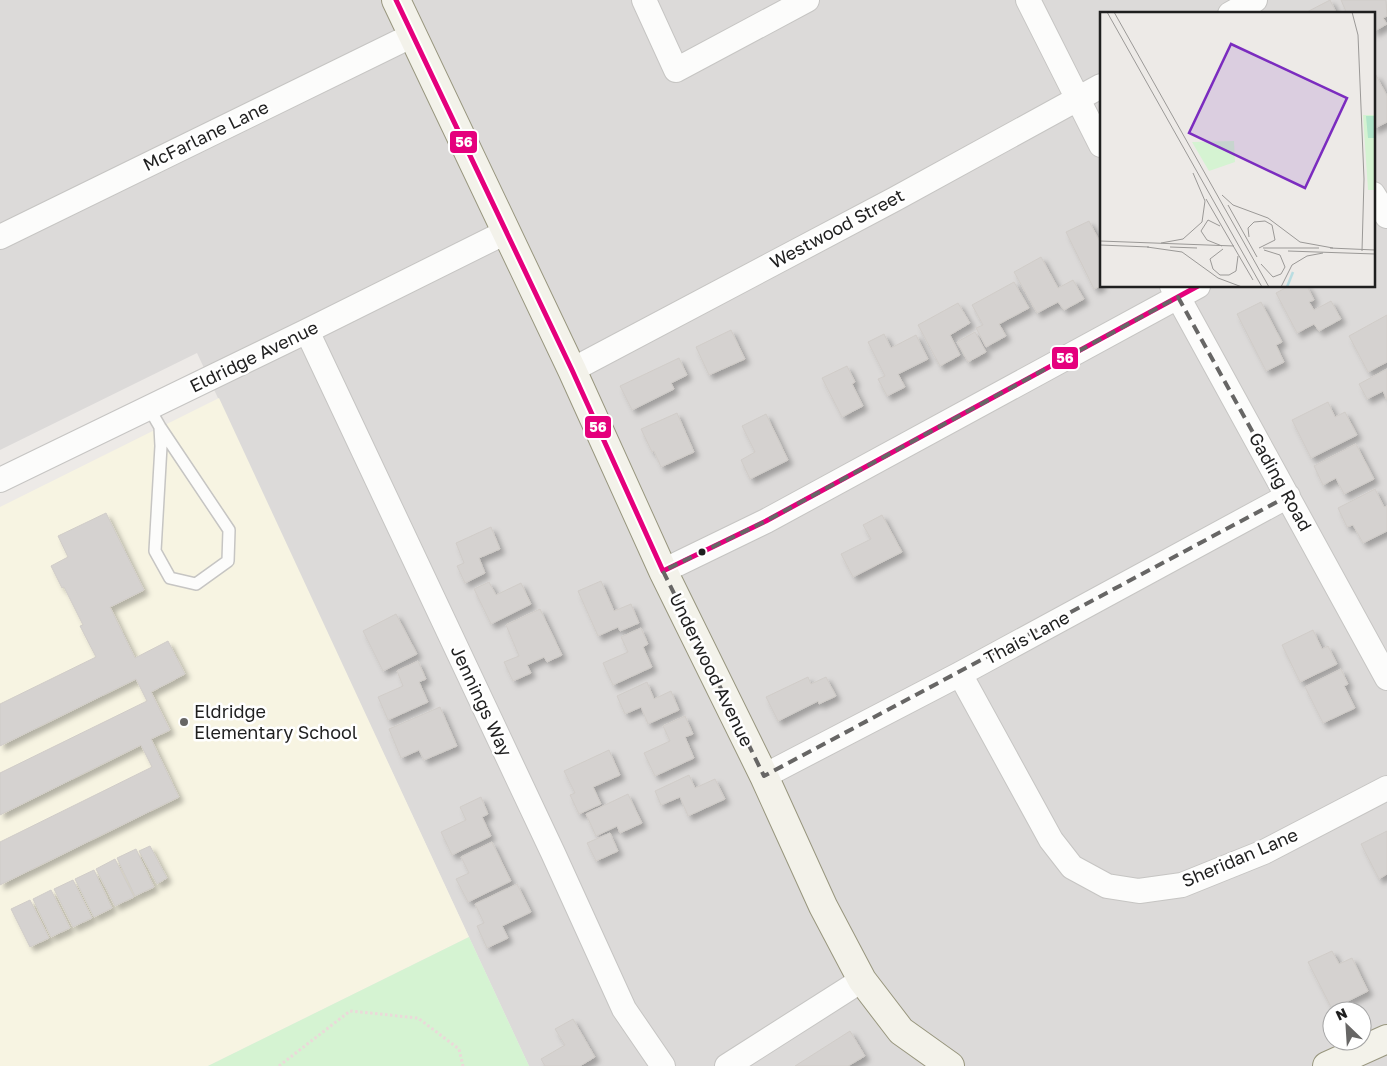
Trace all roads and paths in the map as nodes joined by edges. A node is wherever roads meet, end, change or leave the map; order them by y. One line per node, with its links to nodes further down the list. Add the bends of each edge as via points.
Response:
1 (396, 0): 7 (street, Underwood Avenue)
2 (644, 0): 3 (street, via 676,70)
3 (807, 0)
4 (1028, 0): 9 (street)
5 (1255, 0): 6 (street)
6 (1234, 12)
7 (413, 35): 15 (street, Underwood Avenue); 16 (street, McFarlane Lane)
8 (1100, 87): 9 (street, Westwood Street)
9 (1077, 99): 10 (street); 19 (street, Westwood Street)
10 (1100, 143)
11 (1387, 184): 12 (street)
12 (1374, 191)
13 (1374, 194): 14 (street)
14 (1387, 216)
15 (506, 232): 18 (street, Eldridge Avenue); 19 (street, Underwood Avenue)
16 (0, 237)
17 (1183, 290): 22 (street, Gading Road); 23 (street, via 766,521)
18 (307, 331): 20 (street, Eldridge Avenue); 32 (street, Jennings Way, via 624,1009)
19 (572, 370): 23 (street, Underwood Avenue)
20 (154, 417): 20 (lane, via 161,446 155,552 170,578 196,584 228,561 229,530); 21 (street, Eldridge Avenue)
21 (0, 480)
22 (1288, 496): 24 (street, Thais Lane); 25 (street, Gading Road)
23 (663, 571): 26 (street, Underwood Avenue)
24 (960, 674): 26 (street, Thais Lane); 27 (street, Sheridan Lane, via 1051,840 1072,868 1106,886 1139,891 1182,885 1264,852)
25 (1387, 678)
26 (764, 776): 28 (street, Underwood Avenue, via 823,906)
27 (1387, 788)
28 (862, 980): 33 (street); 34 (street, Underwood Avenue, via 900,1031)
29 (1387, 1039): 35 (street)
30 (279, 1066): 31 (path, via 350,1011 418,1018 459,1049)
31 (463, 1066)
32 (663, 1066)
33 (727, 1066)
34 (950, 1066)
35 (1327, 1066)

